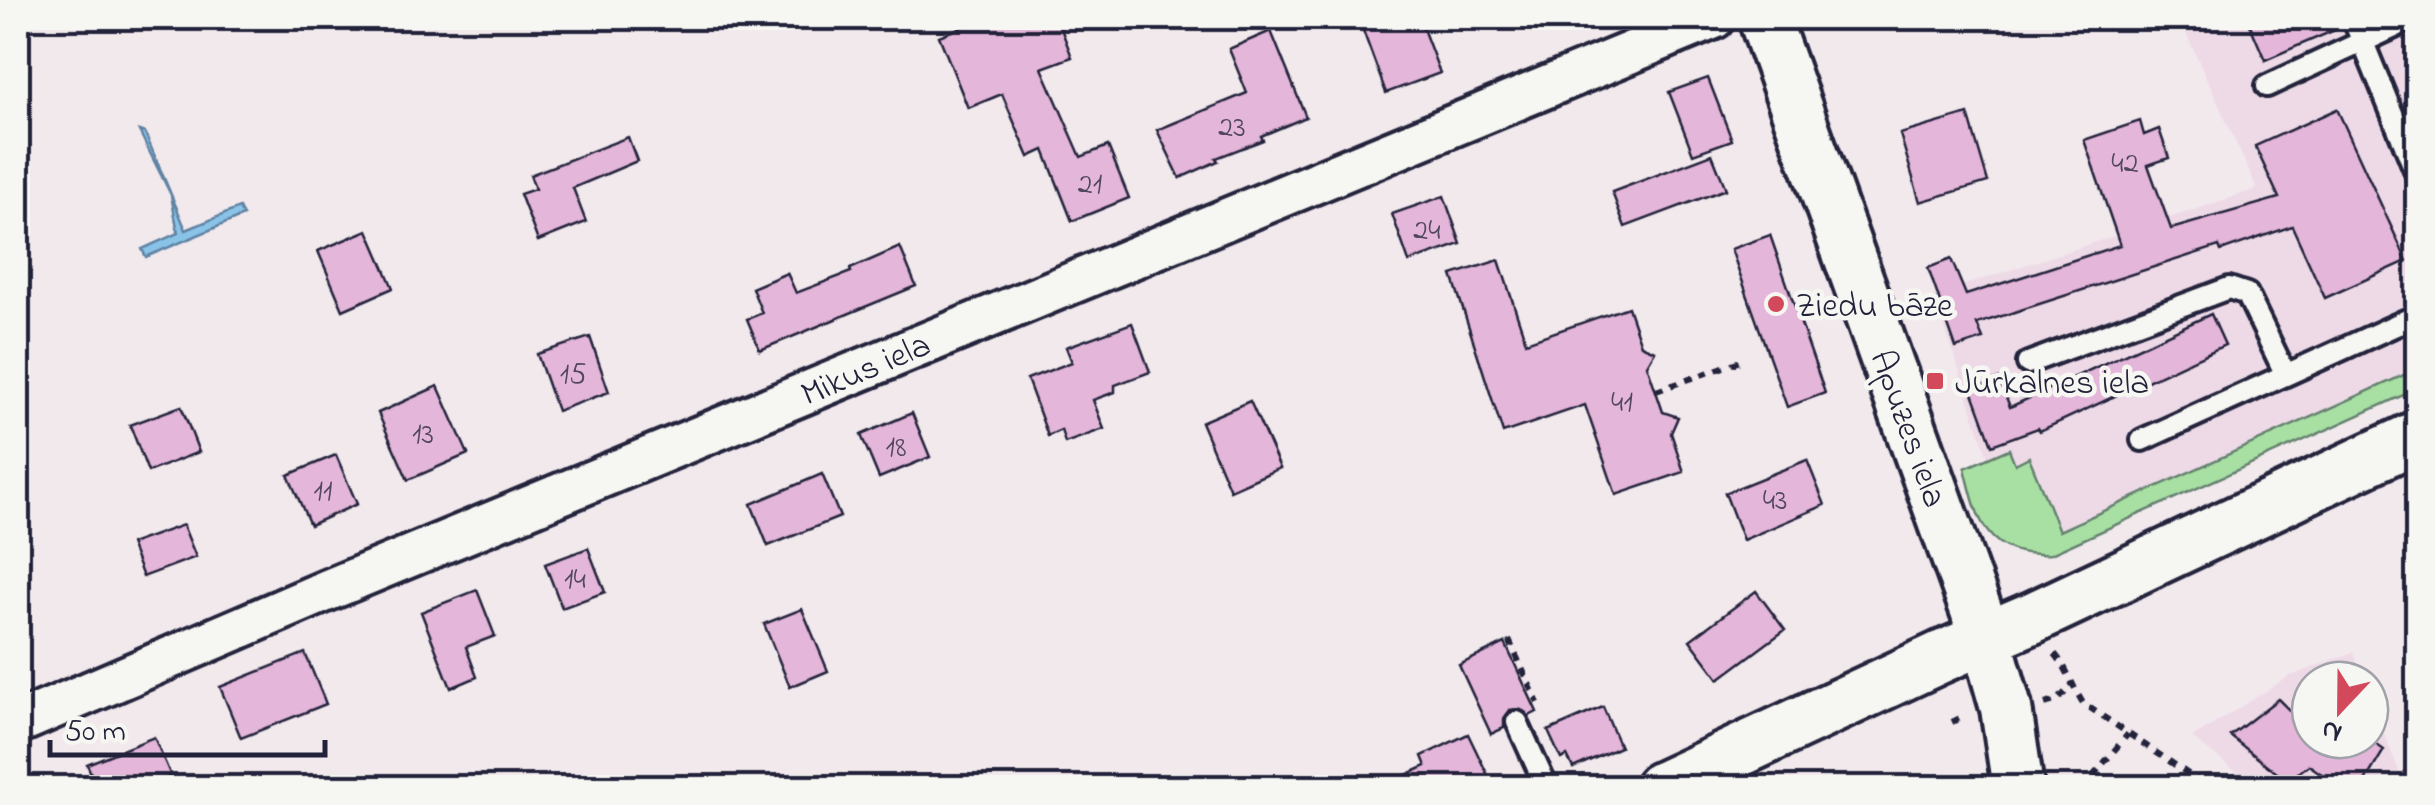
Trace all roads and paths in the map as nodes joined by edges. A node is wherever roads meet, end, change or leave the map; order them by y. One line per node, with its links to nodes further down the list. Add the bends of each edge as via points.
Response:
1 (1714, 18): 20 (street, Mikus iela)
2 (2353, 18): 5 (lane)
3 (2414, 18): 5 (lane)
4 (1772, 22): 15 (street, Apuzes iela)
5 (2364, 38): 6 (lane); 7 (lane)
6 (2266, 86)
7 (2418, 177)
8 (2418, 315): 11 (lane)
9 (1746, 359): 12 (path)
10 (2028, 363): 11 (lane, via 2229,288 2247,294)
11 (2285, 373): 14 (lane)
12 (1656, 391)
13 (2418, 436): 15 (street)
14 (2142, 440)
15 (1986, 638): 23 (street); 24 (street, Apuzes iela)
16 (2054, 653): 17 (path)
17 (2072, 685): 18 (path); 21 (path, via 2083,703)
18 (2044, 704)
19 (1517, 722): 22 (lane)
20 (18, 723)
21 (2128, 734): 25 (path); 26 (path)
22 (1547, 788)
23 (1660, 788)
24 (2018, 788)
25 (2083, 788)
26 (2209, 788)

